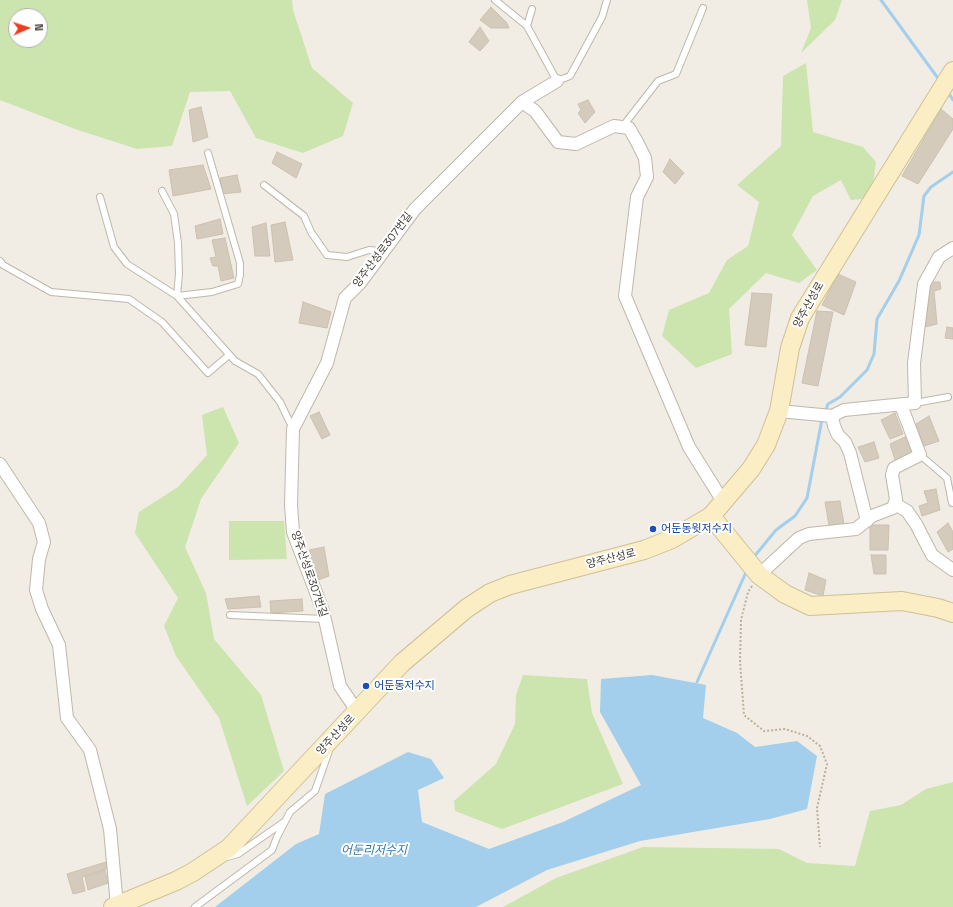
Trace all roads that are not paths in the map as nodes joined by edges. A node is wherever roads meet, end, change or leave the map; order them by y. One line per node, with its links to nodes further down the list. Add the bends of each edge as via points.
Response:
1 (495, 0): 5 (lane)
2 (607, 0): 7 (lane, via 602,17 570,76)
3 (703, 8): 9 (lane, via 676,74 658,81)
4 (532, 9): 5 (lane)
5 (527, 26): 7 (lane)
6 (951, 75): 22 (street, 양주산성로, via 800,318 790,348)
7 (557, 81): 8 (street, 양주산성로307번길)
8 (522, 102): 9 (street, via 535,111 558,142 576,144 614,126); 15 (street, 양주산성로307번길, via 415,209)
9 (623, 126): 28 (street, via 629,128 645,158 647,177 637,197 625,296 689,447)
10 (208, 153): 17 (lane, via 240,263 240,275 238,284 212,292)
11 (264, 185): 15 (lane, via 304,216 327,256 347,257 369,250)
12 (162, 191): 17 (lane, via 174,214 178,244)
13 (100, 196): 17 (lane, 양주산성로307번길, via 114,247 127,264)
14 (953, 248): 20 (street, via 938,257 924,284 914,362)
15 (381, 251): 24 (street, 양주산성로307번길, via 360,283 345,298 327,363)
16 (0, 261): 18 (lane, via 51,292 129,298 162,322 208,373)
17 (177, 296): 18 (lane, 양주산성로307번길)
18 (229, 355): 24 (lane, 양주산성로307번길, via 258,374 280,402)
19 (948, 397): 20 (lane)
20 (915, 403): 21 (street)
21 (901, 405): 23 (street, via 844,410); 25 (street)
22 (779, 411): 23 (street); 27 (street, 양주산성로, via 766,445)
23 (826, 415): 32 (street, via 850,453)
24 (293, 429): 39 (street, 양주산성로307번길, via 291,504 294,532)
25 (920, 455): 29 (lane, via 946,478); 30 (street, via 894,468 892,475)
26 (0, 464): 44 (street, via 39,523 44,542 39,559 36,590 59,645 67,718 90,750 110,829)
27 (751, 469): 28 (street, 양주산성로); 33 (street, via 750,479 726,513)
28 (724, 502): 31 (street, 양주산성로)
29 (952, 502)
30 (895, 504): 32 (street, via 893,508 872,516); 36 (street, via 907,511 932,555)
31 (711, 516): 33 (street); 34 (street, 양주산성로)
32 (867, 521): 35 (street, via 856,529 809,534 799,538)
33 (727, 536): 34 (street, via 704,532 693,534 664,548); 35 (street)
34 (655, 546): 40 (street, 양주산성로, via 629,555 534,578 490,593 455,616 402,663)
35 (753, 568): 37 (street, via 785,594 810,606 902,601)
36 (953, 570)
37 (953, 613)
38 (230, 615): 39 (lane)
39 (325, 619): 40 (street, 양주산성로307번길, via 340,686)
40 (357, 712): 41 (street, 양주산성로)
41 (334, 737): 42 (lane, via 315,791 290,812); 43 (street, 양주산성로, via 239,839)
42 (285, 822): 43 (lane, via 238,854); 45 (lane, via 272,850)
43 (208, 863): 44 (street, 양주산성로, via 176,881)
44 (115, 906)
45 (195, 907)

